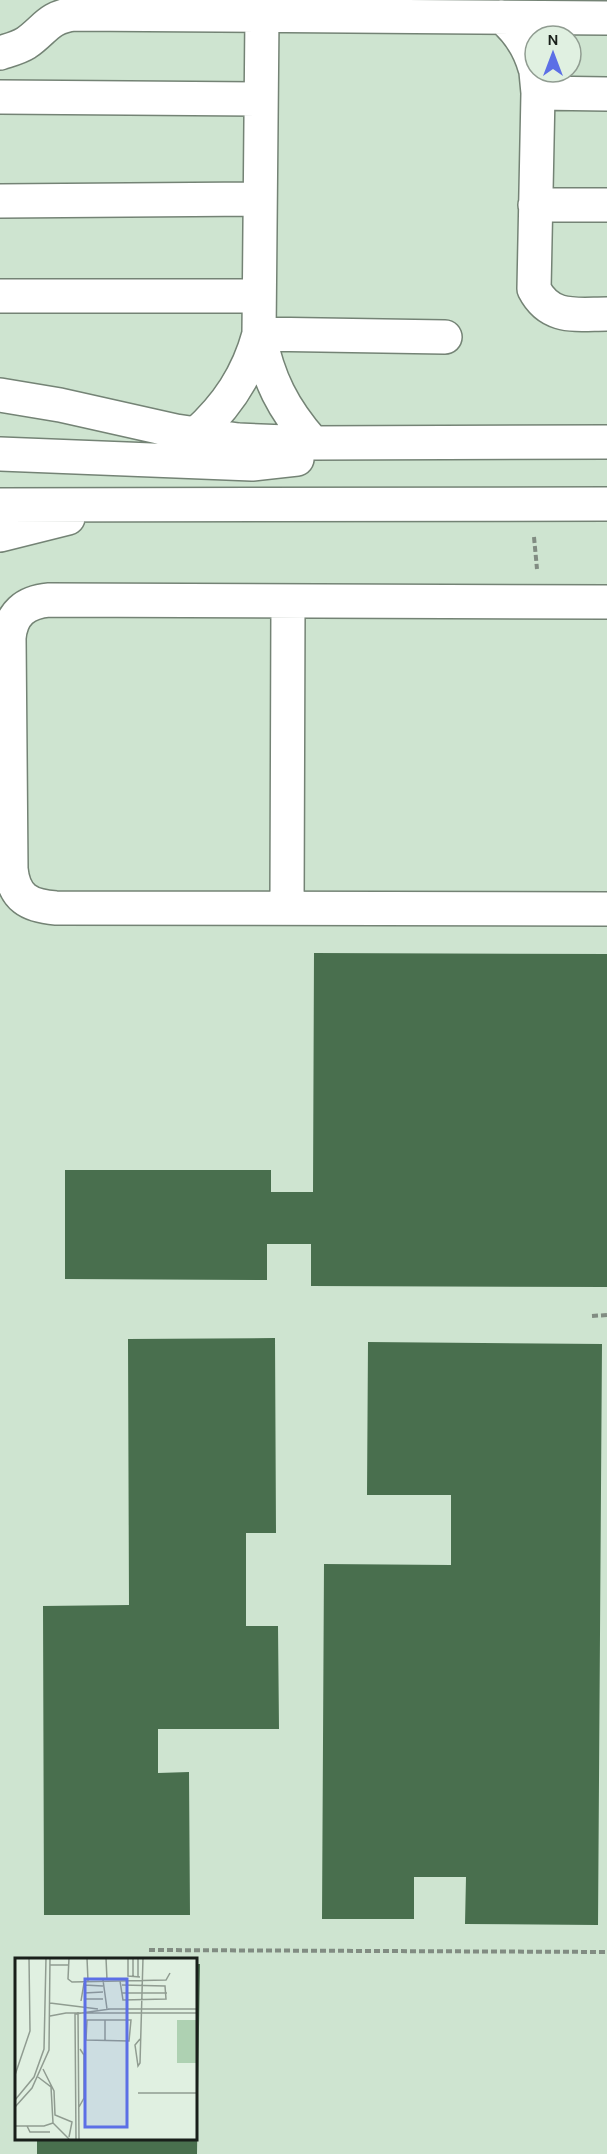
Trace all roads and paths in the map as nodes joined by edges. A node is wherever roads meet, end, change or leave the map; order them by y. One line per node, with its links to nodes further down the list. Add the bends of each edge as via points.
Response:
1 (311, 8): 3 (lane); 4 (lane)
2 (38, 16): 3 (lane); 7 (lane, via 28,42)
3 (262, 16): 12 (lane)
4 (502, 17): 5 (lane); 6 (lane, via 515,27)
5 (607, 18)
6 (523, 41)
7 (0, 53)
8 (536, 84): 15 (lane)
9 (563, 84): 10 (lane)
10 (607, 94)
11 (0, 97): 12 (lane)
12 (261, 99): 13 (lane)
13 (260, 199): 14 (lane); 18 (lane)
14 (0, 201)
15 (535, 205): 16 (lane); 19 (lane, via 533,278 539,298 555,312)
16 (607, 205)
17 (0, 296): 18 (lane)
18 (259, 296): 20 (lane)
19 (607, 314)
20 (259, 334): 21 (lane); 23 (lane, via 236,389 225,406); 26 (lane, via 272,382 292,418)
21 (445, 337)
22 (0, 395): 23 (lane)
23 (196, 434): 26 (lane)
24 (362, 442): 25 (lane); 26 (lane); 27 (lane, via 327,454 252,464)
25 (607, 442)
26 (313, 443)
27 (0, 454)
28 (607, 504): 30 (lane)
29 (0, 505): 30 (lane)
30 (120, 505): 31 (lane)
31 (0, 534)
32 (288, 601): 33 (lane); 34 (lane, via 49,600 20,610 9,638); 35 (lane)
33 (607, 602)
34 (5, 805): 35 (lane, via 12,881 16,891 33,905)
35 (287, 908): 36 (lane)
36 (607, 909)
37 (607, 1315): 38 (path)
38 (592, 1316)
39 (149, 1950): 40 (path)
40 (607, 1952)

